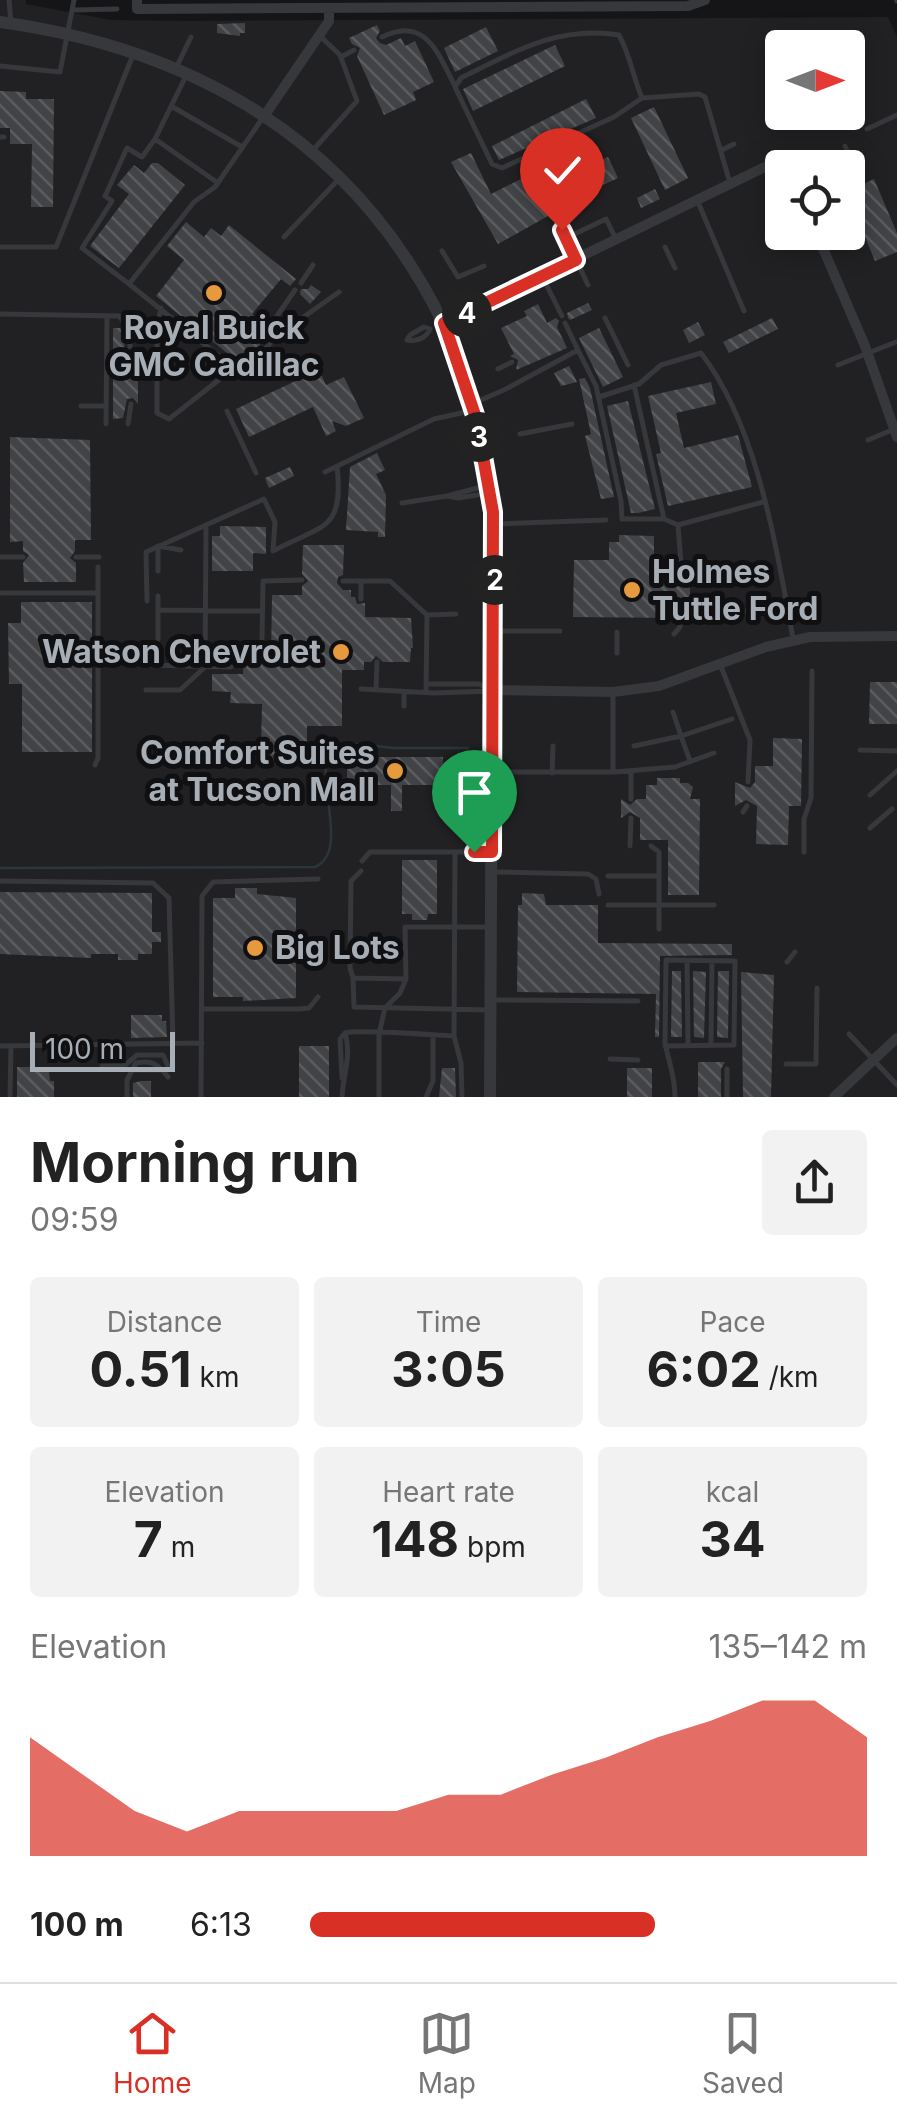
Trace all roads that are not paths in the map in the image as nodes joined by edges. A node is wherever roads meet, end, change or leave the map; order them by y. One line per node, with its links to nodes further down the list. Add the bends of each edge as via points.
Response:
1 (9, 0): 12 (lane)
2 (74, 0): 11 (lane)
3 (705, 0): 5 (street, via 688,6)
4 (543, 3): 5 (street); 8 (street)
5 (622, 3)
6 (137, 4): 7 (street)
7 (198, 4): 9 (street)
8 (398, 4): 9 (street)
9 (329, 8): 14 (street)
10 (117, 9): 11 (lane)
11 (74, 10): 13 (lane)
12 (5, 23): 13 (street)
13 (70, 34): 18 (street); 20 (lane, via 60,72)
14 (318, 35): 19 (lane); 25 (street)
15 (382, 37): 22 (lane, via 396,31 424,36)
16 (191, 38): 21 (lane)
17 (354, 50): 19 (lane)
18 (134, 52): 21 (street); 46 (lane, via 56,247)
19 (340, 56): 34 (lane, via 356,101)
20 (0, 66)
21 (182, 71): 24 (lane); 25 (street)
22 (455, 86): 23 (lane, via 540,40 605,32 619,35); 35 (lane, via 492,164 502,168)
23 (642, 98): 32 (lane, via 705,97); 35 (lane)
24 (171, 106): 28 (lane); 31 (lane)
25 (265, 114): 31 (lane); 34 (street)
26 (897, 115): 27 (lane)
27 (867, 129)
28 (154, 140): 38 (lane); 56 (lane, via 142,157 127,148 106,196 112,201 82,248)
29 (734, 144): 32 (lane)
30 (845, 146): 33 (lane)
31 (242, 148): 38 (lane)
32 (722, 150): 39 (lane)
33 (847, 150)
34 (311, 152): 37 (street)
35 (528, 159): 40 (lane)
36 (765, 168): 39 (street)
37 (339, 178): 43 (lane); 66 (street, via 406,258)
38 (218, 183): 56 (lane, via 194,202)
39 (731, 186): 41 (street)
40 (542, 187)
41 (698, 202): 45 (street); 61 (lane)
42 (554, 213): 44 (lane)
43 (284, 238)
44 (566, 238): 45 (lane, via 606,219); 50 (lane)
45 (617, 241): 50 (street)
46 (0, 247)
47 (665, 248): 53 (lane)
48 (824, 250): 72 (street)
49 (442, 251): 52 (lane, via 458,277)
50 (576, 260): 54 (street); 57 (lane)
51 (313, 265): 55 (lane)
52 (484, 266)
53 (675, 268)
54 (542, 276): 66 (street); 68 (lane)
55 (301, 283)
56 (128, 284): 60 (lane)
57 (588, 285)
58 (295, 290): 64 (lane)
59 (340, 292): 77 (lane, via 278,335 244,372)
60 (161, 308): 77 (lane); 77 (lane, via 157,413 169,419)
61 (744, 311)
62 (0, 314): 63 (lane)
63 (106, 316): 76 (lane, via 119,316 130,330); 83 (lane)
64 (277, 316)
65 (605, 318): 74 (lane)
66 (444, 323): 67 (lane); 84 (street)
67 (430, 329)
68 (570, 333): 69 (lane); 71 (lane)
69 (562, 337)
70 (896, 342): 72 (lane)
71 (576, 351): 80 (lane); 84 (lane)
72 (868, 352): 75 (lane); 89 (street)
73 (512, 362): 78 (lane)
74 (628, 365)
75 (838, 365)
76 (130, 367)
77 (234, 368)
78 (498, 369)
79 (634, 386): 80 (lane); 96 (lane, via 662,365 701,354 749,443); 98 (lane)
80 (598, 397): 98 (lane, via 622,519)
81 (131, 404): 87 (lane)
82 (81, 406): 83 (lane)
83 (106, 406): 86 (lane)
84 (472, 407): 92 (lane); 95 (street)
85 (227, 411): 94 (lane)
86 (106, 424)
87 (128, 424)
88 (572, 424): 90 (lane)
89 (896, 433): 91 (lane)
90 (520, 434)
91 (868, 440)
92 (336, 466): 93 (lane); 101 (lane, via 335,516 273,551 275,522 264,499)
93 (324, 472)
94 (256, 474)
95 (489, 489): 97 (lane); 100 (street)
96 (763, 502): 102 (lane); 121 (lane)
97 (402, 503)
98 (664, 519): 102 (lane)
99 (606, 520): 100 (lane)
100 (494, 524): 131 (street)
101 (206, 525): 103 (lane); 105 (lane)
102 (678, 525): 111 (lane)
103 (206, 538): 104 (lane); 124 (lane)
104 (195, 543)
105 (158, 546): 106 (lane); 113 (lane); 122 (lane, via 146,552)
106 (182, 550)
107 (0, 556): 108 (lane)
108 (24, 556)
109 (76, 557): 110 (lane)
110 (98, 557)
111 (681, 564)
112 (98, 568): 118 (lane)
113 (158, 571)
114 (302, 580): 125 (lane, via 263,582)
115 (343, 582): 116 (lane)
116 (360, 582): 120 (lane); 127 (lane, via 390,581)
117 (1, 592): 118 (lane)
118 (98, 592): 165 (lane)
119 (158, 596): 123 (lane)
120 (360, 600)
121 (786, 600): 129 (lane); 137 (lane)
122 (147, 601)
123 (158, 610): 124 (lane); 135 (lane)
124 (206, 611): 125 (lane); 143 (lane)
125 (262, 611): 136 (lane)
126 (456, 614): 127 (lane)
127 (427, 615): 144 (lane)
128 (681, 618): 133 (lane)
129 (709, 621)
130 (560, 630): 131 (lane)
131 (494, 631): 151 (street)
132 (617, 632): 138 (lane)
133 (674, 634)
134 (897, 636): 137 (street)
135 (158, 639)
136 (262, 640)
137 (794, 641): 140 (street)
138 (616, 653)
139 (377, 662): 149 (lane)
140 (720, 664): 153 (street, via 660,686); 171 (lane, via 750,740)
141 (146, 666): 143 (lane)
142 (231, 667): 143 (lane)
143 (205, 668): 150 (lane, via 180,690)
144 (428, 669): 146 (lane); 147 (lane, via 436,680)
145 (812, 670): 181 (lane)
146 (427, 684): 147 (lane); 154 (lane)
147 (452, 684): 151 (lane)
148 (360, 689): 149 (lane)
149 (382, 689): 152 (lane)
150 (146, 690)
151 (493, 690): 153 (street); 154 (lane); 167 (street)
152 (404, 692): 154 (lane); 155 (lane)
153 (613, 692): 169 (lane)
154 (426, 693)
155 (404, 706)
156 (673, 712): 158 (lane)
157 (732, 718): 158 (lane)
158 (681, 736): 160 (lane); 164 (lane)
159 (553, 746): 168 (lane)
160 (634, 746)
161 (860, 750): 162 (lane)
162 (897, 751)
163 (714, 754): 164 (lane)
164 (690, 761): 170 (lane)
165 (95, 766)
166 (897, 771): 172 (lane)
167 (492, 772): 168 (lane); 180 (street)
168 (552, 772): 169 (lane)
169 (614, 772): 170 (lane)
170 (631, 772): 173 (lane)
171 (748, 782)
172 (870, 795)
173 (630, 799)
174 (892, 808): 176 (lane)
175 (630, 818): 177 (lane)
176 (870, 828)
177 (630, 846)
178 (651, 846): 186 (lane, via 659,852)
179 (455, 852): 180 (lane); 182 (lane, via 370,852); 193 (lane)
180 (492, 852): 184 (street)
181 (804, 852)
182 (362, 861)
183 (361, 871): 200 (lane, via 352,881)
184 (492, 872): 189 (lane, via 588,874); 194 (street)
185 (608, 876): 186 (lane)
186 (659, 876): 191 (lane)
187 (318, 879): 207 (lane, via 206,887)
188 (0, 881): 215 (lane, via 154,883 170,898)
189 (599, 894)
190 (608, 905): 191 (lane)
191 (659, 905): 192 (lane); 195 (lane)
192 (714, 905)
193 (454, 927): 194 (lane); 201 (lane, via 405,927); 208 (lane)
194 (491, 927): 205 (street)
195 (659, 929)
196 (795, 952): 199 (lane)
197 (688, 960): 198 (lane); 218 (lane, via 666,960); 219 (lane)
198 (712, 961): 220 (lane); 220 (lane, via 735,961 734,1045)
199 (787, 962)
200 (354, 978): 201 (lane); 206 (lane, via 354,1007)
201 (406, 980): 206 (lane)
202 (817, 988): 224 (lane, via 816,1064)
203 (318, 997): 207 (lane, via 309,1008)
204 (638, 1001): 205 (lane)
205 (491, 1005): 208 (lane); 237 (street)
206 (385, 1008): 208 (lane); 209 (lane)
207 (202, 1010): 214 (lane)
208 (454, 1010): 212 (lane)
209 (379, 1034): 211 (lane); 233 (lane, via 345,1033); 234 (lane)
210 (849, 1034): 223 (lane)
211 (433, 1036): 212 (lane); 235 (lane, via 433,1081)
212 (454, 1036): 236 (lane)
213 (897, 1038): 223 (street)
214 (202, 1043): 215 (lane); 232 (lane)
215 (173, 1044): 217 (lane)
216 (0, 1046): 217 (lane)
217 (11, 1046): 230 (lane)
218 (666, 1046): 219 (lane); 238 (lane)
219 (688, 1046): 220 (lane)
220 (711, 1046)
221 (610, 1059): 222 (lane)
222 (638, 1060)
223 (874, 1060): 229 (lane); 240 (street)
224 (786, 1064)
225 (102, 1066): 226 (lane, via 163,1055)
226 (165, 1068): 228 (lane); 231 (lane, via 150,1060 136,1063)
227 (727, 1069): 239 (lane)
228 (168, 1077)
229 (897, 1085)
230 (10, 1097)
231 (127, 1097)
232 (201, 1097)
233 (342, 1097)
234 (378, 1097)
235 (426, 1097)
236 (462, 1097)
237 (490, 1097)
238 (675, 1097)
239 (727, 1097)
240 (834, 1097)

